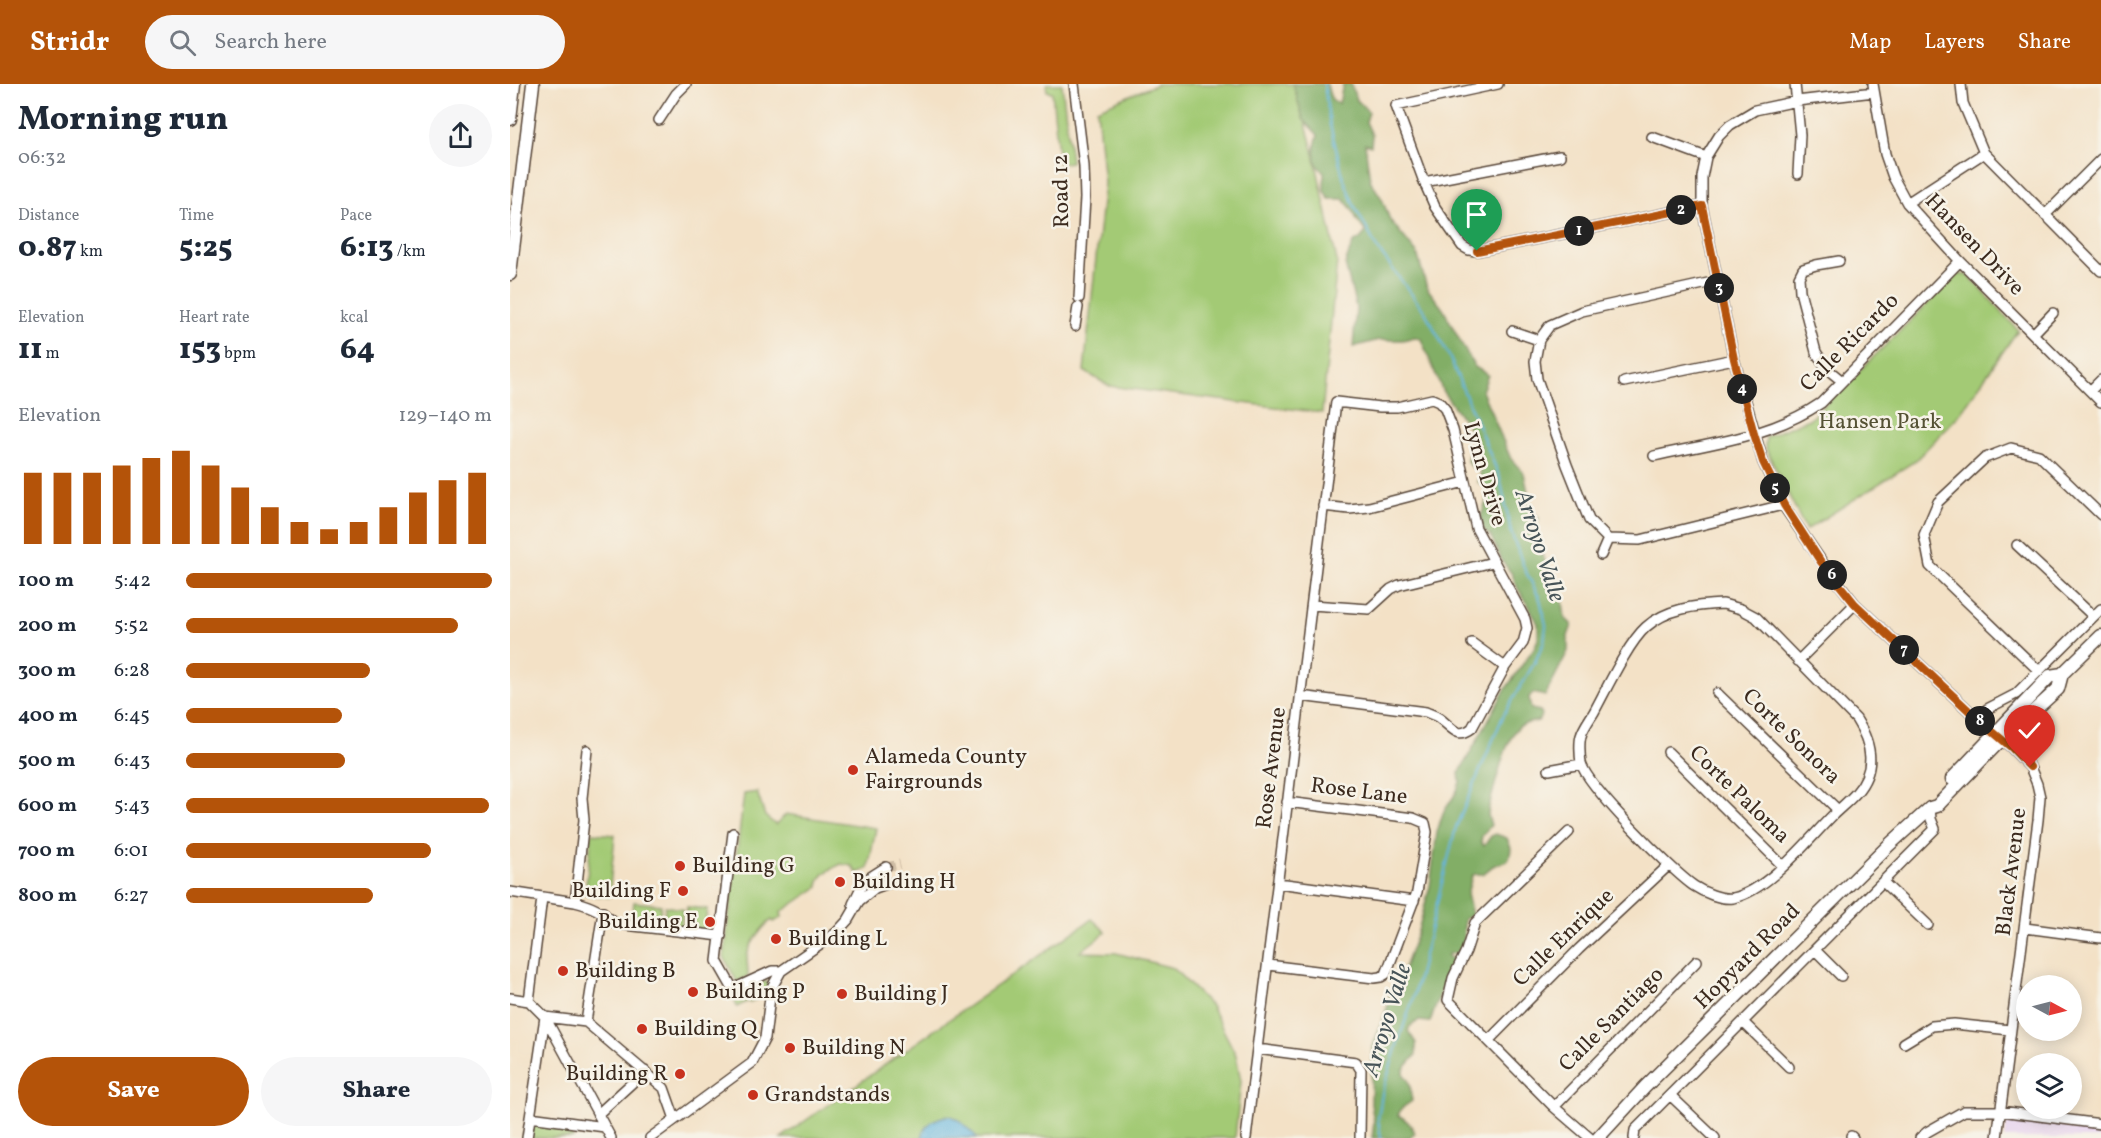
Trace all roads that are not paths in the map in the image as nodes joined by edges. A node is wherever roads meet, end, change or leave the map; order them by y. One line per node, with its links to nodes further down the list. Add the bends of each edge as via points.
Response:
1 (514, 84): 10 (main road)
2 (532, 84): 25 (main road)
3 (686, 84): 11 (street)
4 (1074, 84): 28 (street, Road 12, via 1084,184)
5 (1498, 84): 18 (street, via 1396,106)
6 (1795, 84): 9 (street)
7 (1961, 84): 13 (street, via 1964,103)
8 (1874, 88): 9 (street, Black Avenue); 19 (street, Hansen Drive, via 1885,154)
9 (1797, 101): 15 (street, Black Avenue, via 1755,110 1738,120 1719,136); 17 (street)
10 (510, 119)
11 (659, 120)
12 (1652, 137): 15 (street)
13 (1984, 153): 19 (street); 21 (street)
14 (1560, 156): 18 (street)
15 (1707, 157): 20 (street, Black Avenue)
16 (2101, 159): 21 (street)
17 (1798, 174)
18 (1424, 182): 20 (street, via 1436,207 1462,246 1469,250)
19 (1907, 203): 23 (street, Hansen Drive)
20 (1702, 206): 26 (street, Black Avenue)
21 (2045, 215): 24 (street)
22 (1839, 261): 34 (street, via 1803,269 1799,277 1816,352 1826,368)
23 (1960, 261): 30 (street, Hansen Drive); 34 (street, Calle Ricardo)
24 (2101, 271)
25 (510, 274)
26 (1717, 281): 31 (street, via 1582,311 1550,326); 32 (street, Black Avenue)
27 (2054, 313): 30 (street)
28 (1075, 326)
29 (1512, 331): 31 (street)
30 (2033, 334): 36 (street, Hansen Drive)
31 (1539, 340): 45 (street, via 1537,379 1563,455 1589,520)
32 (1734, 359): 35 (street); 39 (street, Black Avenue)
33 (2101, 380): 36 (street)
34 (1842, 381): 39 (street, Calle Ricardo, via 1805,414)
35 (1624, 382)
36 (2090, 391): 38 (street, Hansen Drive)
37 (1439, 402): 41 (street, Lynn Drive, via 1453,430); 43 (street, Rose Avenue, via 1432,399 1389,407 1336,402)
38 (2101, 402)
39 (1754, 434): 40 (street, Calle Ricardo); 42 (street, Black Avenue)
40 (1654, 456)
41 (1465, 482): 43 (street, via 1369,507); 48 (street, Lynn Drive, via 1472,518)
42 (1784, 505): 45 (street, via 1640,540); 49 (street, Black Avenue, via 1821,562)
43 (1323, 506): 50 (street, Rose Avenue)
44 (2101, 515): 57 (street, via 2039,455 2011,448 1985,458 1938,502 1924,535 1930,566)
45 (1608, 539): 47 (street)
46 (2017, 545): 52 (street)
47 (1601, 555)
48 (1493, 562): 50 (street, via 1399,585 1369,609); 56 (street, Lynn Drive, via 1527,628 1523,643)
49 (1855, 604): 55 (street); 60 (street, Black Avenue)
50 (1311, 605): 59 (street, Rose Avenue)
51 (2101, 609): 52 (street)
52 (2094, 616): 57 (street)
53 (2101, 636): 61 (main road, Hopyard Road, via 2062,674 2058,688)
54 (1473, 643): 56 (street)
55 (1798, 661): 64 (street, via 1756,617 1741,609 1723,604 1700,605 1664,615 1645,628 1627,652 1581,736); 68 (street, via 1856,719 1867,736 1871,759 1866,778)
56 (1505, 667): 59 (street, Lynn Drive, via 1467,733 1452,731 1440,718 1426,712)
57 (2038, 671): 60 (street, via 2016,694 1987,709)
58 (1717, 693): 68 (street, Corte Sonora)
59 (1300, 696): 66 (street, Rose Avenue)
60 (1980, 721): 61 (street, Black Avenue)
61 (1999, 736): 67 (main road, Hopyard Road, via 1937,806); 84 (street, Black Avenue, via 2030,767 2040,797)
62 (587, 750): 80 (street)
63 (1668, 752): 72 (street, Corte Paloma)
64 (1581, 764): 65 (street); 71 (street, via 1593,785)
65 (1550, 771)
66 (1287, 802): 76 (street, Rose Avenue); 79 (street, Rose Lane, via 1413,818 1425,823 1424,861)
67 (1930, 808): 74 (street, Hopyard Road, via 1935,828); 117 (main road, Hopyard Road, via 1645,1087)
68 (1838, 810): 72 (street)
69 (1569, 832): 98 (street, via 1475,923 1453,978 1448,1000)
70 (733, 833): 85 (street)
71 (1668, 865): 72 (street, via 1695,887 1730,898 1753,891); 98 (street, Calle Enrique)
72 (1783, 866)
73 (886, 867): 82 (street, via 864,881)
74 (1883, 882): 83 (street); 87 (street, Hopyard Road)
75 (889, 883): 82 (street, via 874,888 859,901)
76 (1278, 883): 79 (street); 89 (street, Rose Avenue)
77 (510, 892): 78 (street)
78 (542, 898): 80 (street); 93 (street)
79 (1414, 901): 89 (street, via 1390,967 1381,977)
80 (575, 902): 81 (street)
81 (603, 912): 85 (street, via 616,924); 96 (street)
82 (849, 920): 90 (street)
83 (1928, 925)
84 (2025, 928): 86 (street); 97 (street, Black Avenue)
85 (721, 936): 90 (street, via 717,961 733,989 772,971)
86 (2101, 938)
87 (1815, 950): 91 (street); 95 (street, Hopyard Road)
88 (1697, 961): 104 (street, Calle Santiago)
89 (1268, 965): 100 (street, Rose Avenue)
90 (781, 971): 108 (street, via 771,989 765,1038 752,1063)
91 (1841, 976)
92 (510, 998): 93 (street)
93 (529, 1001): 94 (street)
94 (545, 1017): 96 (street); 106 (street); 107 (street)
95 (1743, 1022): 101 (street); 103 (street, Hopyard Road)
96 (586, 1023): 102 (street)
97 (2010, 1030): 99 (street, via 1954,1024 1932,1026); 105 (street, Black Avenue)
98 (1489, 1040): 104 (street)
99 (1904, 1043)
100 (1257, 1049): 114 (street, Rose Avenue); 115 (street, via 1356,1062 1361,1070)
101 (1789, 1067)
102 (645, 1071): 106 (street); 108 (street, via 664,1088)
103 (1670, 1095): 118 (street, Hopyard Road, via 1635,1131); 119 (street)
104 (1554, 1107): 116 (street)
105 (2000, 1111): 109 (street); 120 (street, via 1964,1112); 121 (street, Black Avenue)
106 (598, 1114): 110 (street)
107 (530, 1118): 110 (street); 111 (street)
108 (675, 1119): 113 (street)
109 (2101, 1124)
110 (605, 1127): 112 (street)
111 (527, 1138)
112 (611, 1138)
113 (650, 1138)
114 (1246, 1138)
115 (1360, 1138)
116 (1590, 1138)
117 (1598, 1138)
118 (1634, 1138)
119 (1715, 1138)
120 (1920, 1138)
121 (1997, 1138)

